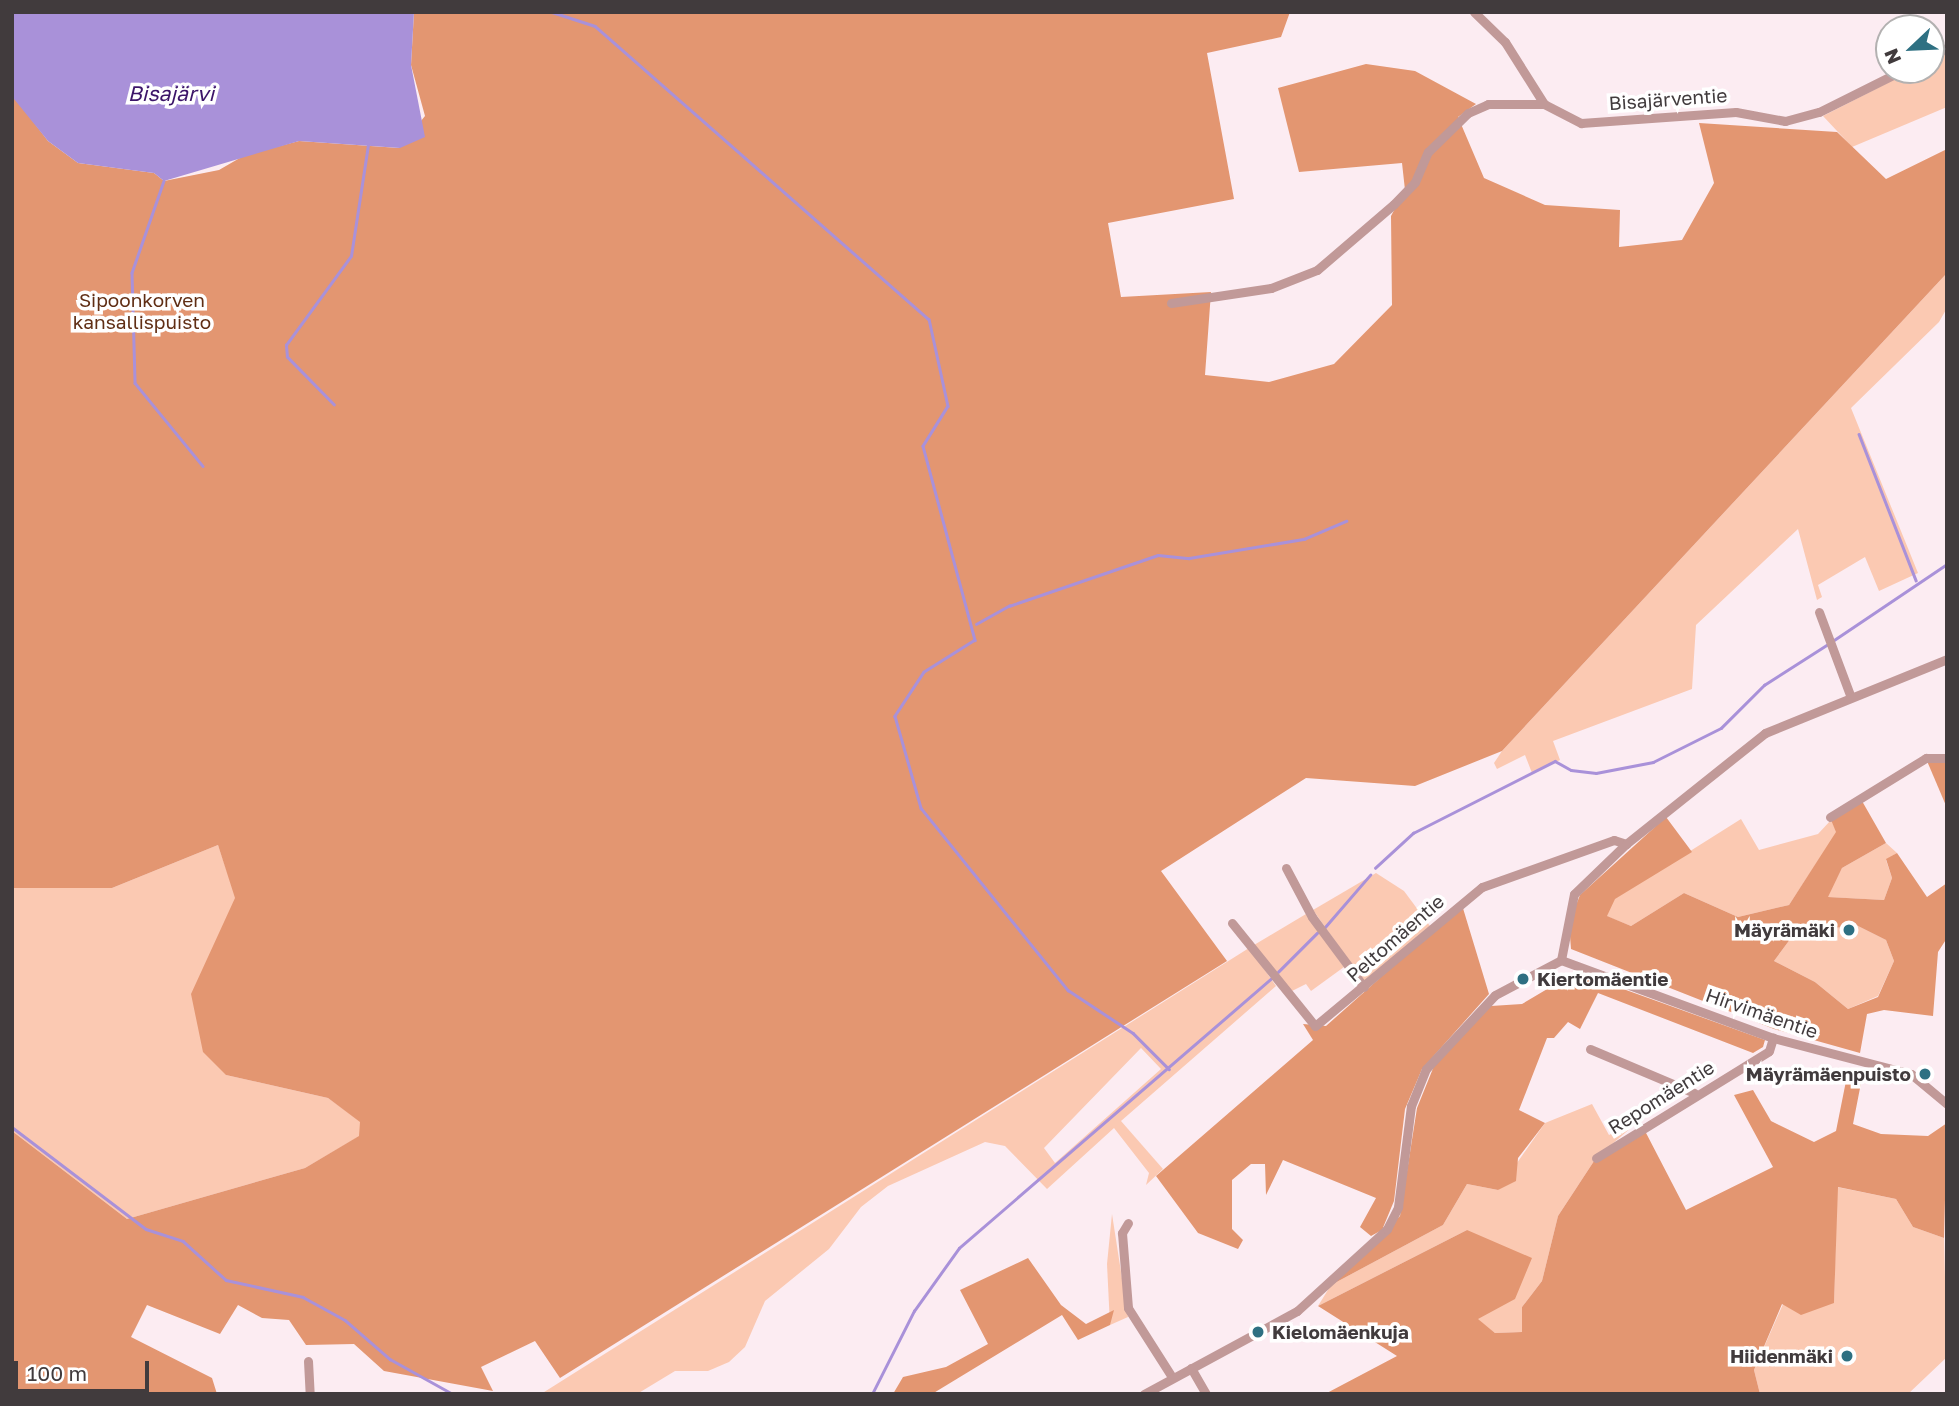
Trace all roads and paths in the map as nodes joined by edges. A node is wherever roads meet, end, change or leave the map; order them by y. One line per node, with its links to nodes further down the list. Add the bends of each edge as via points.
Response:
1 (1474, 12): 3 (street, via 1505,42)
2 (1875, 84): 3 (street, Bisajärventie, via 1819,112 1785,121 1736,112 1581,123)
3 (1544, 104): 4 (street, via 1488,104 1468,113 1428,152 1401,197 1317,270 1271,288)
4 (1171, 303)
5 (1819, 612): 7 (street)
6 (1947, 659): 7 (street)
7 (1850, 695): 10 (street, via 1749,743)
8 (1947, 758): 9 (street, via 1926,758)
9 (1830, 817)
10 (1626, 844): 13 (street, via 1574,894); 14 (street, Peltomäentie, via 1614,840 1482,887)
11 (1286, 868): 14 (street, via 1312,917)
12 (1232, 923): 14 (street, Peltomäentie, via 1307,1022 1324,1023)
13 (1561, 960): 15 (street, Hirvimäentie); 22 (street, via 1494,995 1426,1069 1411,1106 1398,1207 1387,1229 1297,1311)
14 (1364, 987)
15 (1773, 1038): 17 (street, Repomäentie, via 1769,1051); 18 (street, Hirvimäentie, via 1911,1074)
16 (1590, 1049): 17 (street)
17 (1694, 1093): 19 (street, Repomäentie)
18 (1947, 1104)
19 (1596, 1158)
20 (1128, 1223): 23 (street, via 1122,1233 1128,1308)
21 (308, 1362): 24 (street)
22 (1191, 1368): 23 (street); 26 (street)
23 (1172, 1377): 25 (street)
24 (310, 1394)
25 (1144, 1394)
26 (1206, 1394)

